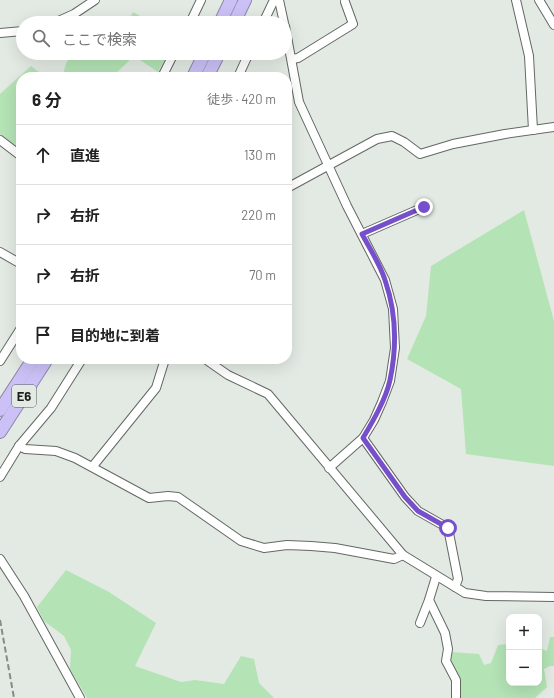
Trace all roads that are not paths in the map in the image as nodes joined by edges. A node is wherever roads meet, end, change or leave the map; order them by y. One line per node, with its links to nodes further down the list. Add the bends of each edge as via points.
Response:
1 (95, 0): 10 (street)
2 (201, 0): 11 (street)
3 (231, 0): 12 (highway)
4 (245, 0): 13 (highway)
5 (274, 0): 14 (street)
6 (279, 0): 15 (street)
7 (516, 0): 29 (street, via 529,56)
8 (539, 0): 16 (street)
9 (345, 2): 19 (street, via 353,24 298,58)
10 (70, 16)
11 (193, 16)
12 (223, 16)
13 (237, 16)
14 (266, 16)
15 (282, 16)
16 (554, 26)
17 (16, 32): 18 (street)
18 (0, 33)
19 (292, 59): 32 (street, via 299,102)
20 (170, 60): 24 (street)
21 (202, 60): 25 (highway)
22 (215, 60): 26 (highway)
23 (246, 60): 27 (street)
24 (164, 72)
25 (196, 72)
26 (209, 72)
27 (240, 72)
28 (554, 127): 29 (street)
29 (533, 130): 32 (street, via 453,144 420,154 392,136 377,139)
30 (0, 140): 31 (street)
31 (16, 152)
32 (329, 166): 33 (street); 35 (street)
33 (292, 185)
34 (424, 207): 35 (street)
35 (362, 234): 47 (street, via 385,280 393,309 395,336 390,381 374,420)
36 (0, 252): 37 (street)
37 (16, 261)
38 (16, 336): 39 (street)
39 (0, 361)
40 (30, 364): 45 (highway, E6)
41 (44, 364): 46 (highway, E6)
42 (79, 364): 48 (street, via 51,408)
43 (163, 364): 49 (street, via 156,388)
44 (212, 364): 50 (street, via 228,375 268,394)
45 (0, 410)
46 (0, 432)
47 (363, 438): 50 (street); 55 (street, via 418,511 448,528 458,579)
48 (20, 446): 49 (street, via 25,449 56,451); 51 (street)
49 (93, 466): 52 (street, via 149,498 178,497 241,541 258,547 329,547 394,559)
50 (329, 468): 52 (street)
51 (0, 476)
52 (403, 555): 54 (street)
53 (0, 559): 59 (street, via 24,596)
54 (436, 577): 55 (street); 57 (street)
55 (455, 587): 56 (street, via 465,593 486,596)
56 (554, 598)
57 (429, 600): 58 (street); 60 (street, via 444,633 448,649 446,661 456,680)
58 (420, 623)
59 (80, 698)
60 (456, 698)

